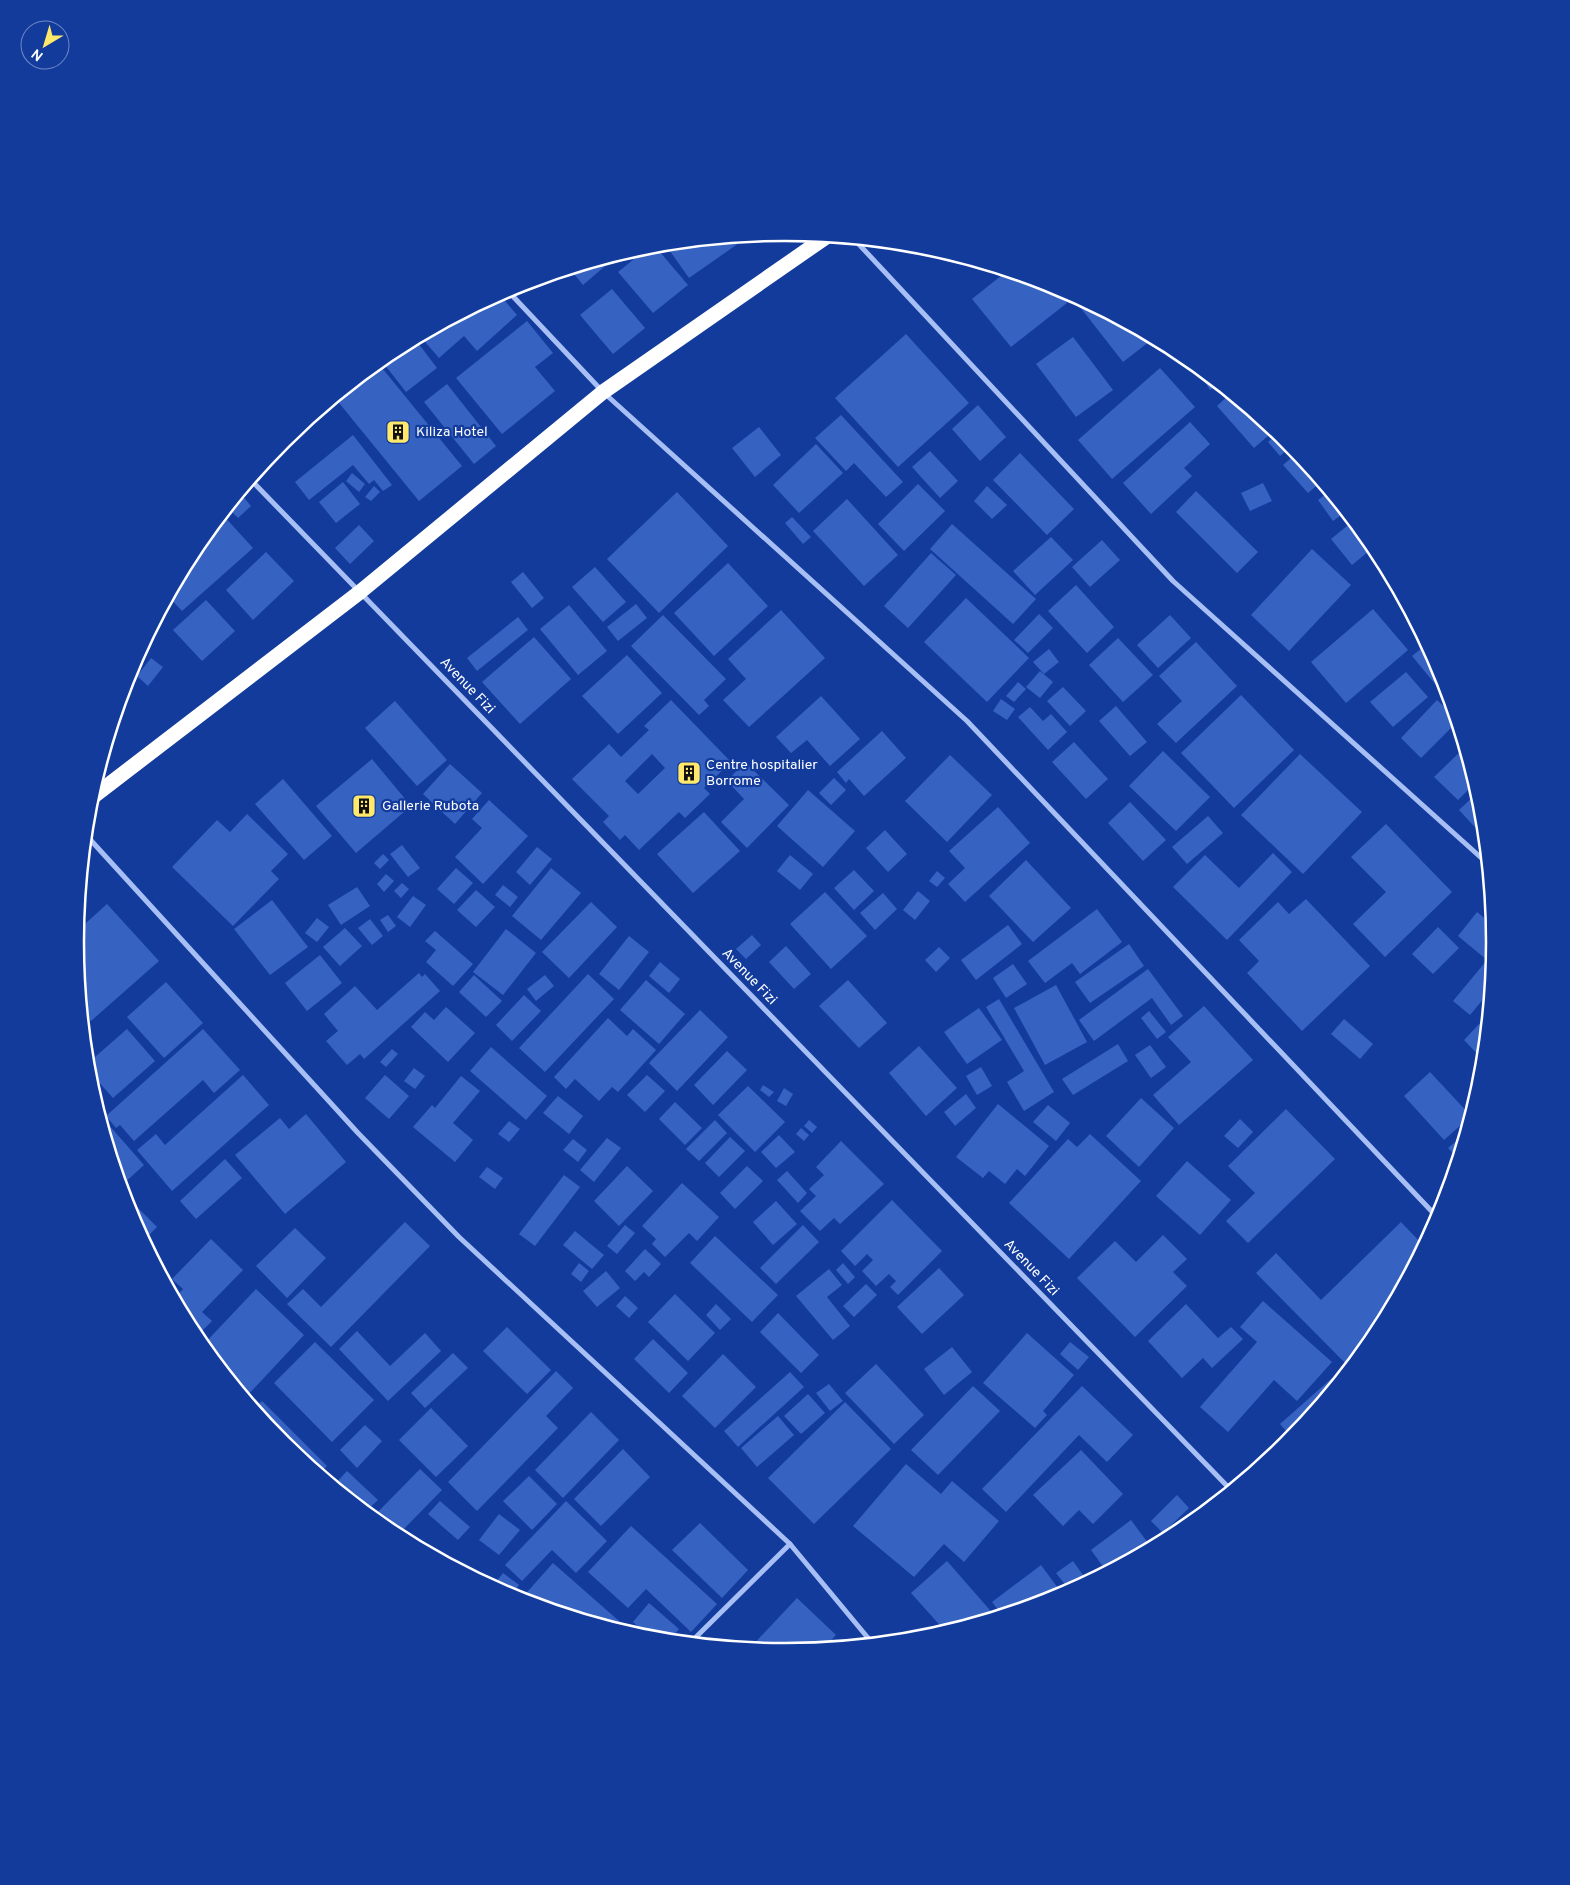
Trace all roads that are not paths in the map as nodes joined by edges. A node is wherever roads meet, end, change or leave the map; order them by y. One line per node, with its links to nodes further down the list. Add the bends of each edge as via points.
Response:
1 (815, 242): 4 (highway)
2 (860, 246): 9 (street, via 1173,581)
3 (513, 297): 4 (street)
4 (603, 392): 6 (highway); 10 (street, via 967,721)
5 (255, 484): 6 (street, Avenue Fizi)
6 (360, 592): 7 (highway); 11 (street, Avenue Fizi)
7 (101, 791)
8 (92, 841): 12 (street, via 358,1133 459,1237)
9 (1480, 855)
10 (1432, 1212)
11 (1227, 1486)
12 (790, 1544): 13 (street); 14 (street)
13 (695, 1638)
14 (869, 1639)

